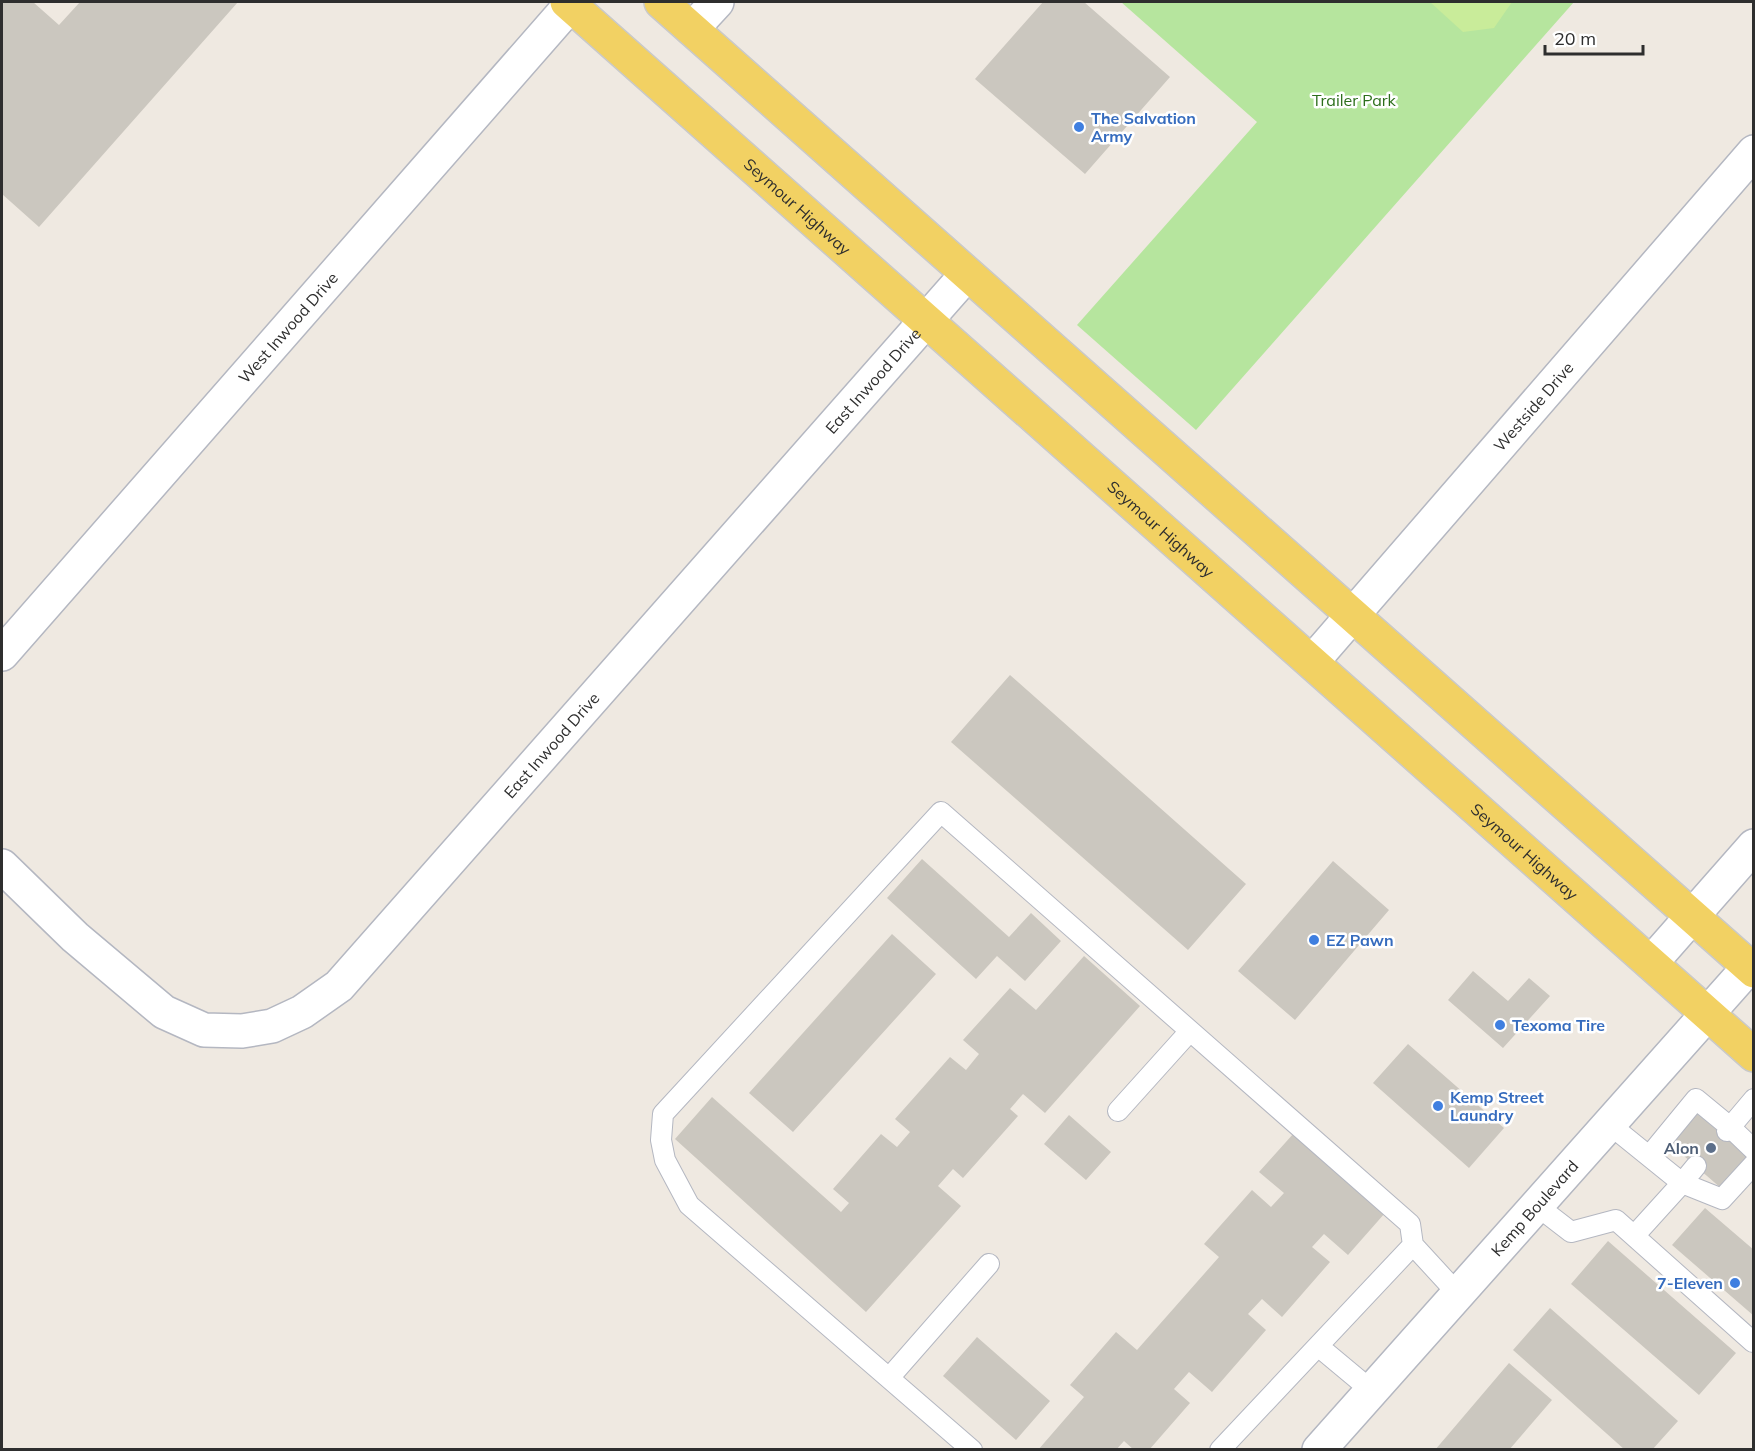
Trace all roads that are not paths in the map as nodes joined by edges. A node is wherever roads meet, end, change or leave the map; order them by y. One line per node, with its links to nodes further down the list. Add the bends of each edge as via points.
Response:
1 (570, 2): 7 (main road, Seymour Highway); 9 (street, West Inwood Drive)
2 (661, 2): 4 (main road)
3 (717, 2): 4 (street)
4 (692, 30): 6 (main road)
5 (1754, 152): 8 (street, Westside Drive)
6 (967, 274): 7 (street, East Inwood Drive); 8 (main road)
7 (927, 320): 10 (main road, Seymour Highway); 12 (street, East Inwood Drive, via 339,986 302,1012 272,1026 242,1031 204,1030 164,1012 75,937)
8 (1352, 616): 10 (street, Westside Drive); 13 (main road)
9 (2, 654)
10 (1312, 662): 14 (main road, Seymour Highway)
11 (1754, 846): 13 (street)
12 (2, 866)
13 (1693, 915): 14 (street); 15 (main road)
14 (1651, 963): 16 (main road, Seymour Highway)
15 (1751, 969): 16 (street, Kemp Boulevard)
16 (1707, 1013): 18 (main road, Seymour Highway); 21 (street, Kemp Boulevard)
17 (1190, 1031): 20 (lane); 30 (lane, via 1410,1224); 35 (lane, via 941,812 663,1114 661,1140 665,1160 689,1205)
18 (1754, 1055)
19 (1754, 1099): 22 (lane)
20 (1118, 1111)
21 (1609, 1124): 24 (lane); 28 (street, Kemp Boulevard)
22 (1728, 1129): 23 (lane); 24 (lane, via 1696,1100)
23 (1754, 1150)
24 (1650, 1155): 27 (lane)
25 (1696, 1166): 27 (lane)
26 (1749, 1177): 27 (lane, via 1722,1199)
27 (1682, 1183): 29 (lane)
28 (1536, 1205): 29 (lane, via 1571,1232 1616,1220); 32 (street, Kemp Boulevard)
29 (1634, 1236): 33 (lane)
30 (1413, 1245): 32 (lane); 34 (lane)
31 (989, 1264): 35 (lane)
32 (1458, 1294): 36 (street, Kemp Boulevard)
33 (1753, 1342)
34 (1318, 1346): 36 (lane); 38 (lane)
35 (889, 1378): 37 (lane)
36 (1372, 1391): 39 (street, Kemp Boulevard)
37 (972, 1449)
38 (1220, 1449)
39 (1319, 1449)

